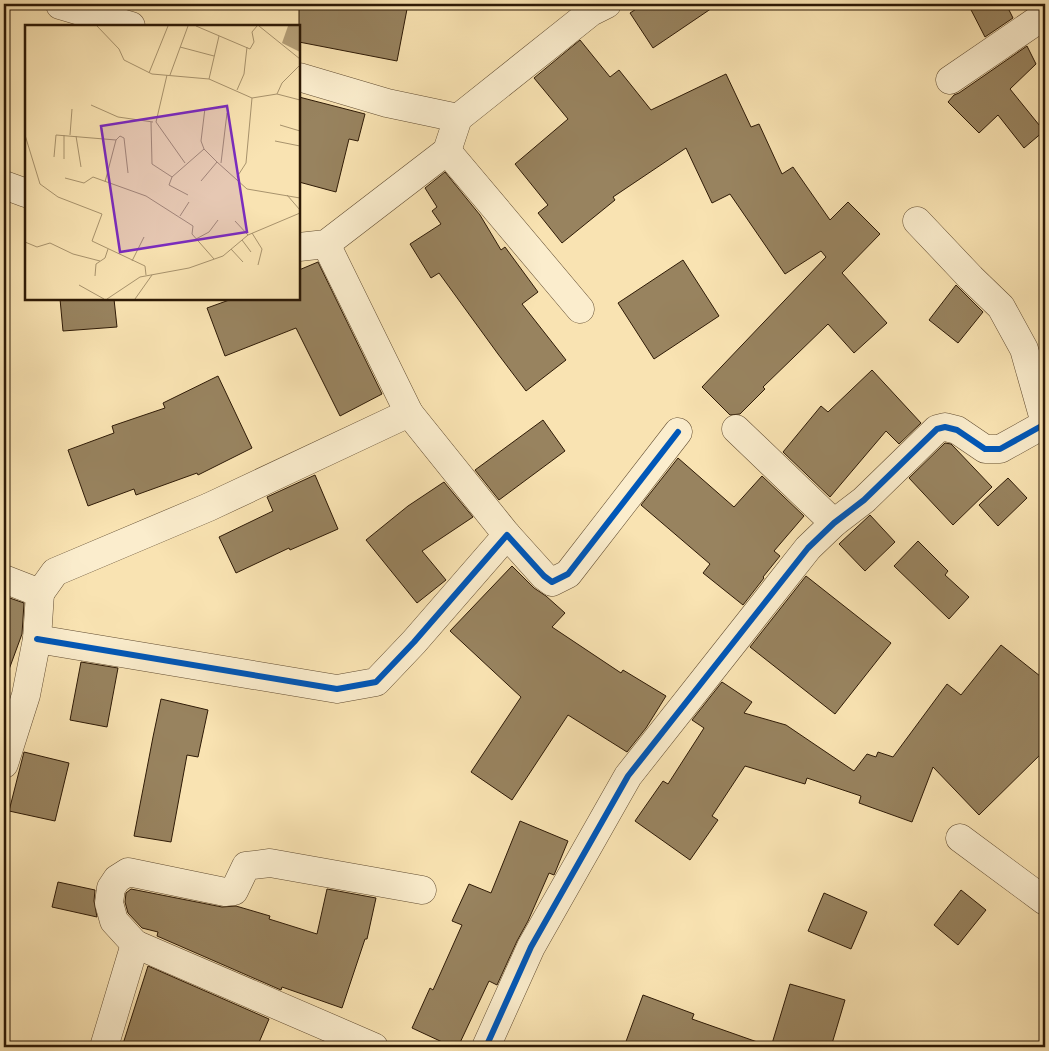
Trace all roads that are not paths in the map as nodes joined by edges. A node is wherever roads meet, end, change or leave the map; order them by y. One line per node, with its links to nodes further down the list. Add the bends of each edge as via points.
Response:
1 (60, 5): 4 (street)
2 (594, 6): 7 (street)
3 (1045, 14): 6 (street)
4 (128, 25)
5 (300, 76): 7 (street, via 387,103)
6 (950, 80)
7 (458, 118): 8 (street)
8 (447, 151): 12 (street); 14 (street)
9 (4, 185): 10 (street)
10 (25, 193)
11 (917, 221): 16 (street, via 1000,307 1024,348)
12 (326, 244): 13 (street); 15 (street)
13 (300, 247)
14 (580, 309)
15 (409, 413): 20 (street); 22 (street, via 209,507 55,572)
16 (1045, 424): 19 (street, via 1000,450 985,449 957,430 937,429 864,500)
17 (736, 428): 19 (street)
18 (678, 432): 20 (street, via 568,574 552,582)
19 (834, 523): 31 (street, via 808,548 628,776 531,948)
20 (507, 535): 23 (street, via 376,682 337,689)
21 (4, 579): 22 (street)
22 (40, 593): 23 (street)
23 (37, 639): 24 (street, via 26,695)
24 (4, 764)
25 (960, 838): 27 (street)
26 (422, 890): 28 (street, via 270,863 246,866 234,890 225,892 128,872 111,888 109,903 114,921)
27 (1045, 901)
28 (135, 944): 29 (street); 30 (street)
29 (104, 1047)
30 (374, 1047)
31 (486, 1047)

